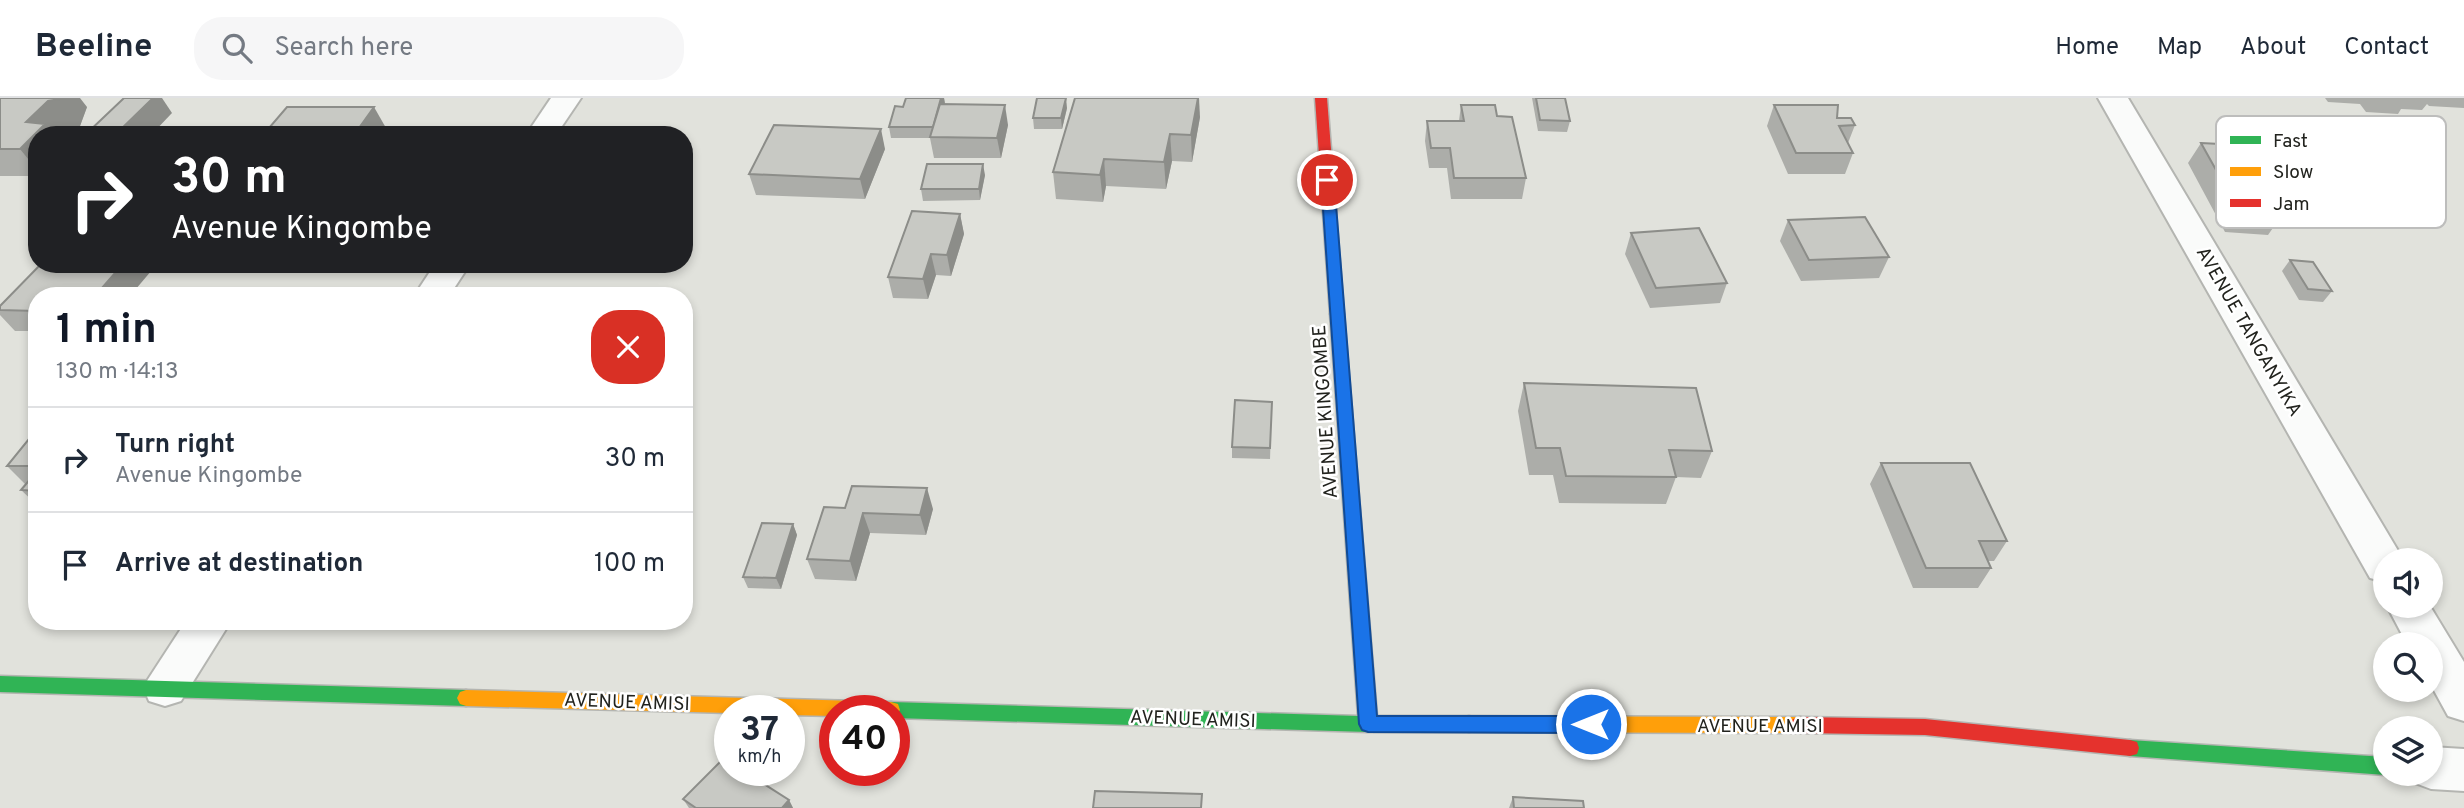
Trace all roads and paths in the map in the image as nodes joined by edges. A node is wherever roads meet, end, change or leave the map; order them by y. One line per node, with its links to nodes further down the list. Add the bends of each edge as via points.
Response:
1 (566, 98): 4 (street)
2 (1321, 98): 11 (street, AVENUE KINGOMBE)
3 (2113, 98): 5 (street, AVENUE TANGANYIKA)
4 (547, 126)
5 (2375, 548)
6 (204, 630): 9 (street)
7 (2443, 665): 10 (street)
8 (0, 684): 9 (street, AVENUE AMISI)
9 (166, 687): 11 (street, AVENUE AMISI)
10 (2464, 702)
11 (1368, 724): 12 (street, AVENUE AMISI, via 1898,725)
12 (2373, 765)
13 (2443, 769): 14 (street)
14 (2464, 770)

